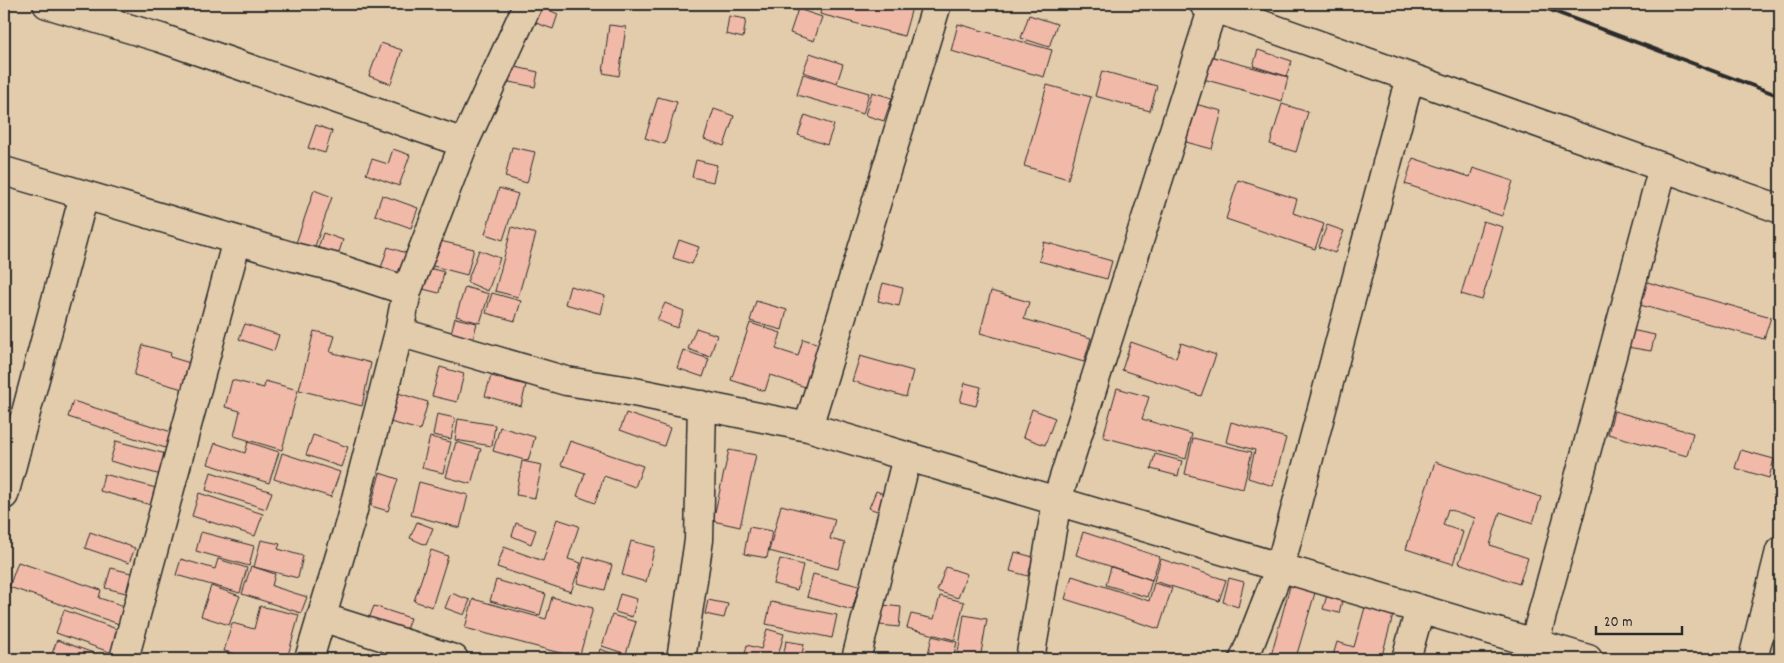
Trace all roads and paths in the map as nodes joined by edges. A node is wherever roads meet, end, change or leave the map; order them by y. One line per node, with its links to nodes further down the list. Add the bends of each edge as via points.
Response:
1 (47, 4): 6 (street, via 161,38)
2 (528, 4): 6 (street)
3 (937, 4): 15 (street)
4 (1209, 5): 5 (street); 18 (street)
5 (1410, 77): 7 (street); 20 (street)
6 (464, 143): 12 (street)
7 (1663, 167): 10 (street); 23 (street)
8 (4, 171): 9 (street)
9 (84, 195): 11 (street); 17 (street)
10 (1780, 209)
11 (237, 240): 12 (street); 24 (street)
12 (407, 291): 13 (street)
13 (399, 332): 14 (street, via 566,381); 22 (street)
14 (702, 405): 15 (street); 27 (street, via 699,540)
15 (808, 427): 16 (street)
16 (907, 457): 18 (street); 28 (street)
17 (4, 496)
18 (1057, 500): 20 (street); 29 (street)
19 (1780, 551): 33 (street)
20 (1280, 568): 21 (street); 30 (street)
21 (1420, 609): 23 (street); 31 (street)
22 (322, 617): 25 (street); 26 (street)
23 (1532, 651): 32 (street)
24 (124, 659)
25 (309, 659)
26 (454, 659)
27 (681, 659)
28 (856, 659)
29 (1030, 659)
30 (1244, 659)
31 (1406, 659)
32 (1588, 659)
33 (1753, 659)

